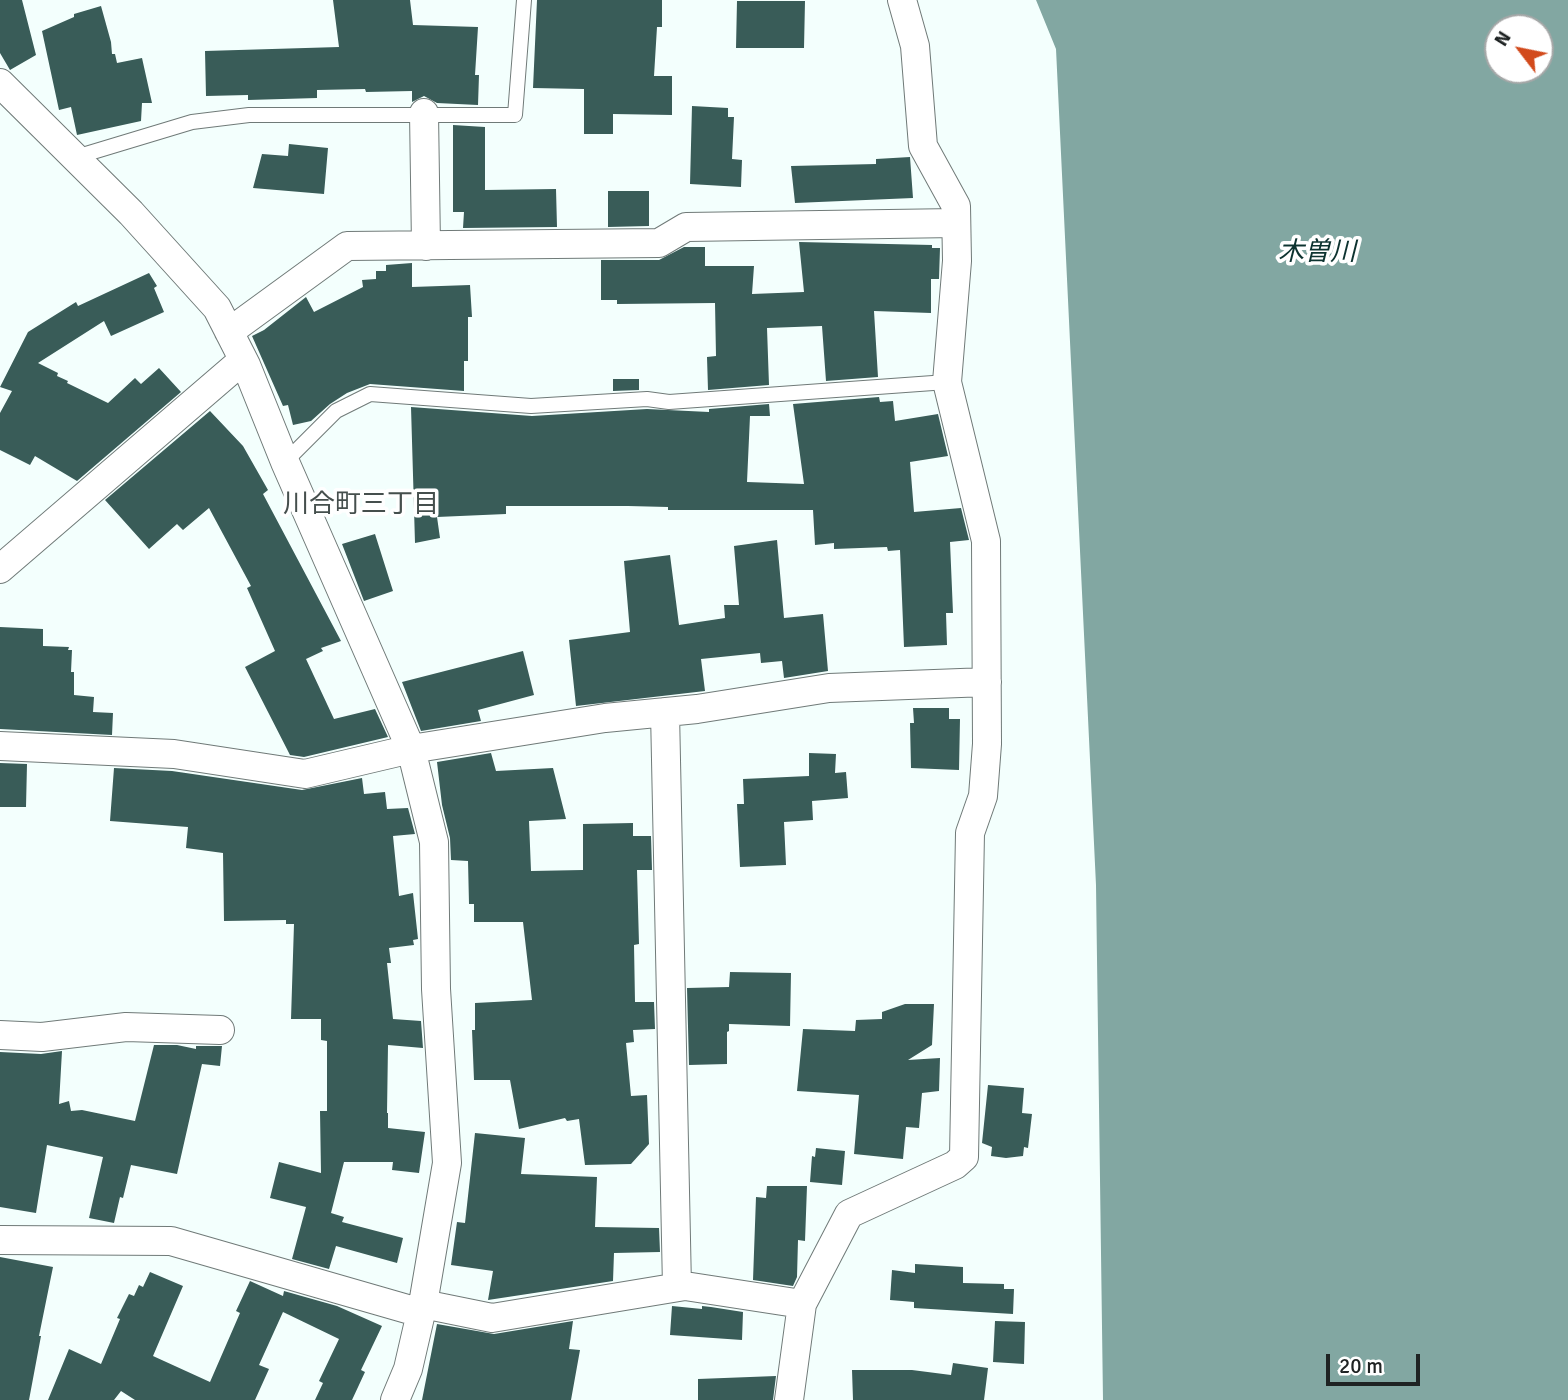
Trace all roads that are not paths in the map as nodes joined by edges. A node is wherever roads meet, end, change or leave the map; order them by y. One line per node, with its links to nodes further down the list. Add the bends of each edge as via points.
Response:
1 (524, 0): 4 (lane, via 515,115)
2 (902, 0): 6 (street, via 915,46 923,146 956,206)
3 (0, 83): 5 (street)
4 (424, 114): 5 (lane, via 249,115 192,122); 7 (street)
5 (76, 157): 8 (street, via 217,308)
6 (956, 223): 7 (street, via 686,227 659,243); 10 (street)
7 (426, 246): 8 (street, via 347,246)
8 (229, 332): 9 (street)
9 (243, 360): 11 (street); 12 (street)
10 (947, 382): 11 (lane, via 669,402 647,398 531,406 370,394 336,411); 13 (street, via 986,541)
11 (285, 462): 16 (street)
12 (0, 569)
13 (987, 682): 14 (street, via 829,688); 21 (street, via 983,796 970,833 964,1157 955,1166 849,1214)
14 (665, 712): 16 (street); 20 (street)
15 (0, 746): 16 (street, via 174,754 305,774)
16 (411, 750): 22 (street, via 434,842 436,989 447,1163)
17 (220, 1030): 18 (street, via 126,1027 43,1037)
18 (0, 1035)
19 (0, 1240): 22 (street, via 171,1241)
20 (677, 1287): 21 (street); 22 (street, via 492,1318)
21 (802, 1304): 24 (street)
22 (422, 1309): 23 (street, via 408,1369)
23 (395, 1400)
24 (789, 1400)

